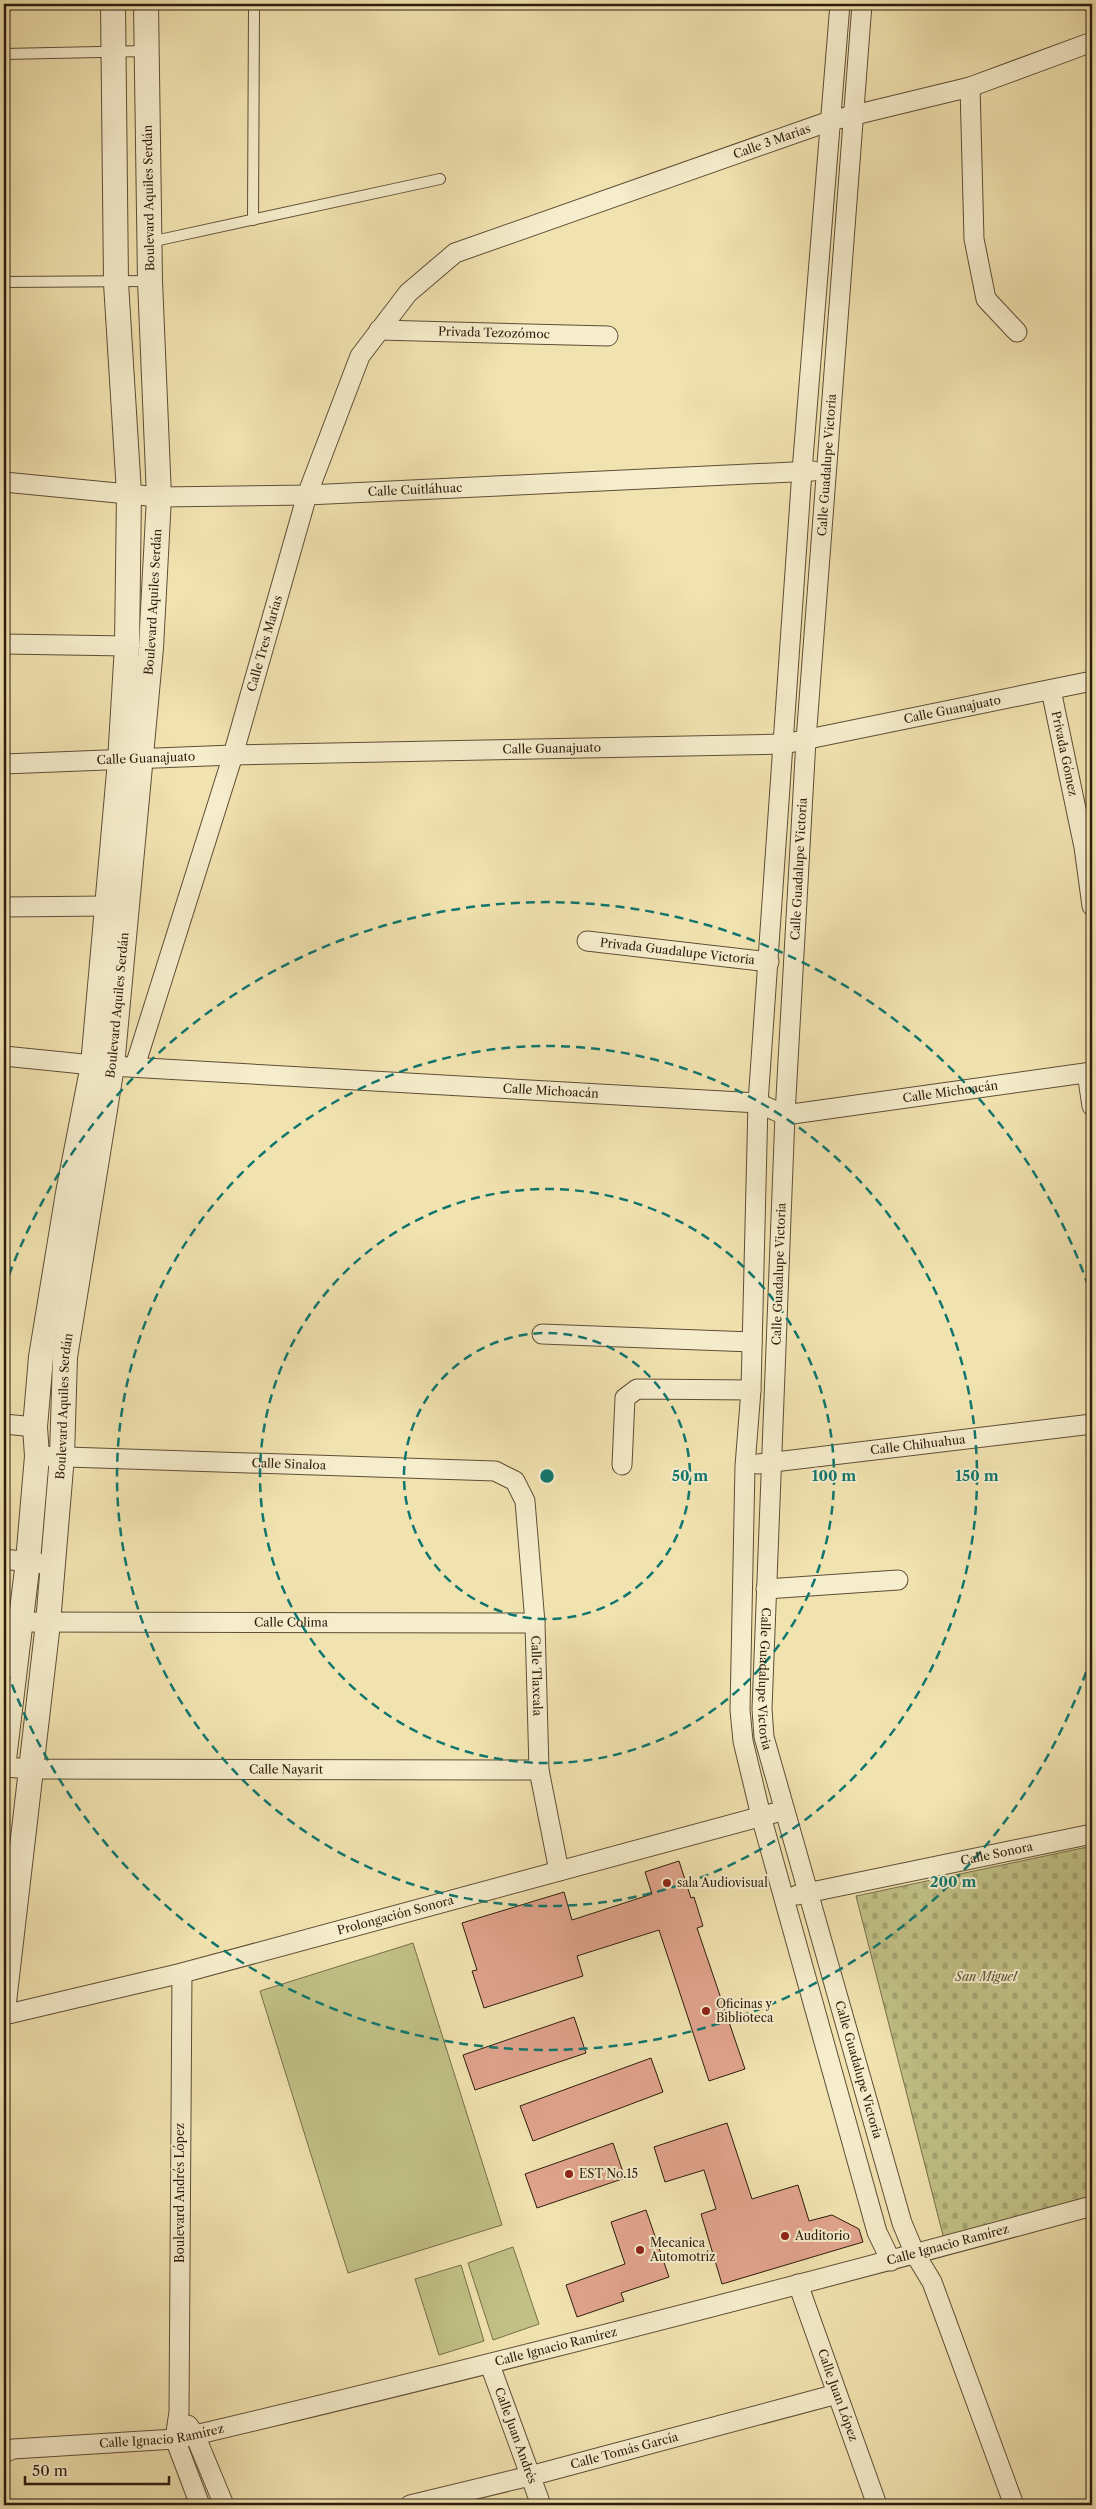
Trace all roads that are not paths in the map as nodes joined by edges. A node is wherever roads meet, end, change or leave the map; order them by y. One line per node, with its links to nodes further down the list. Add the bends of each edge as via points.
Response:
1 (113, 4): 8 (street, Boulevard Aquiles Serdán)
2 (146, 4): 7 (street, Boulevard Aquiles Serdán)
3 (254, 4): 14 (lane)
4 (840, 4): 12 (street, Calle Guadalupe Victoria)
5 (862, 4): 11 (street, Calle Guadalupe Victoria)
6 (1092, 42): 10 (street, Calle 3 Marias)
7 (147, 51): 8 (lane); 15 (street, Boulevard Aquiles Serdán)
8 (113, 52): 9 (lane); 19 (street, Boulevard Aquiles Serdán)
9 (4, 54)
10 (970, 87): 11 (street, Calle 3 Marias); 21 (street, via 974,239 986,299)
11 (854, 115): 12 (street, Calle 3 Marias); 23 (street, Calle Guadalupe Victoria)
12 (830, 121): 16 (street, Calle 3 Marias); 24 (street, Calle Guadalupe Victoria)
13 (440, 179): 14 (lane)
14 (253, 220): 15 (lane)
15 (150, 242): 17 (street, Boulevard Aquiles Serdán)
16 (455, 253): 20 (street, Calle Tres Marías, via 408,293)
17 (150, 281): 19 (lane); 28 (street, Boulevard Aquiles Serdán)
18 (4, 282): 19 (lane)
19 (116, 283): 26 (street, Boulevard Aquiles Serdán)
20 (379, 330): 22 (street, Privada Tezozómoc); 27 (street, Calle Tres Marías, via 360,356)
21 (1017, 332)
22 (608, 336)
23 (827, 470): 24 (street, Calle Cuitláhuac); 33 (street, Calle Guadalupe Victoria)
24 (802, 472): 27 (street, Calle Cuitláhuac); 34 (street, Calle Guadalupe Victoria)
25 (4, 482): 26 (street, Calle Cuitláhuac)
26 (129, 493): 28 (street, Calle Cuitláhuac); 30 (street, Boulevard Aquiles Serdán)
27 (307, 494): 28 (street, Calle Cuitláhuac); 35 (street, Calle Tres Marías)
28 (159, 496): 36 (street, Boulevard Aquiles Serdán, via 151,648)
29 (4, 644): 30 (street)
30 (127, 646): 36 (street, Boulevard Aquiles Serdán)
31 (1092, 681): 32 (street, Calle Guanajuato)
32 (1051, 690): 33 (street, Calle Guanajuato); 39 (street, Privada Gómez, via 1084,848)
33 (806, 740): 34 (street, Calle Guanajuato); 48 (street, Calle Guadalupe Victoria)
34 (784, 744): 35 (street, Calle Guanajuato); 42 (street, Calle Guadalupe Victoria)
35 (233, 755): 36 (street, Calle Guanajuato); 44 (street, Calle Tres Marías)
36 (130, 760): 37 (street, Calle Guanajuato); 38 (street, Boulevard Aquiles Serdán); 44 (street, Boulevard Aquiles Serdán)
37 (4, 764)
38 (107, 906): 40 (street); 44 (street, Boulevard Aquiles Serdán)
39 (1092, 906)
40 (4, 907)
41 (587, 941): 42 (street, Privada Guadalupe Victoria)
42 (769, 962): 46 (street, Calle Guadalupe Victoria)
43 (4, 1056): 44 (street, Calle Michoacán)
44 (113, 1066): 46 (street, Calle Michoacán); 54 (street, Boulevard Aquiles Serdán, via 68,1193 41,1357); 56 (street, Boulevard Aquiles Serdán, via 65,1356)
45 (1090, 1073): 47 (street); 48 (street, Calle Michoacán)
46 (758, 1103): 48 (street, Calle Michoacán); 50 (street, Calle Guadalupe Victoria)
47 (1092, 1106)
48 (785, 1115): 57 (street, Calle Guadalupe Victoria)
49 (542, 1334): 50 (street)
50 (752, 1342): 51 (street, Calle Guadalupe Victoria)
51 (751, 1390): 58 (street, via 637,1389 625,1398); 59 (street, Calle Guadalupe Victoria)
52 (4, 1424): 54 (street)
53 (1092, 1424): 57 (street, Calle Chihuahua)
54 (35, 1427): 55 (street, Boulevard Aquiles Serdán)
55 (37, 1456): 56 (street, Calle Sinaloa); 62 (street, Boulevard Aquiles Serdán)
56 (62, 1456): 60 (street, Calle Sinaloa, via 495,1471); 63 (street, Boulevard Aquiles Serdán)
57 (770, 1463): 59 (street, Calle Chihuahua); 65 (street, Calle Guadalupe Victoria)
58 (622, 1465)
59 (745, 1466): 76 (street, Calle Guadalupe Victoria, via 740,1710 743,1741)
60 (515, 1481): 68 (street, Calle Tlaxcala, via 525,1501)
61 (4, 1559): 62 (street)
62 (28, 1561): 63 (street); 66 (street, Boulevard Aquiles Serdán)
63 (53, 1564): 67 (street, Boulevard Aquiles Serdán)
64 (898, 1580): 65 (street)
65 (766, 1589): 75 (street, Calle Guadalupe Victoria, via 764,1737)
66 (20, 1622): 67 (street, Calle Colima); 69 (street, Boulevard Aquiles Serdán)
67 (48, 1623): 68 (street, Calle Colima); 70 (street, Boulevard Aquiles Serdán)
68 (535, 1623): 74 (street, Calle Tlaxcala)
69 (7, 1702): 70 (street); 71 (street, Boulevard Aquiles Serdán)
70 (40, 1706): 73 (street, Boulevard Aquiles Serdán)
71 (4, 1759)
72 (4, 1767): 73 (street, Calle Nayarit)
73 (33, 1769): 74 (street, Calle Nayarit); 78 (street, Boulevard Aquiles Serdán)
74 (539, 1770): 79 (street, Calle Tlaxcala)
75 (784, 1810): 76 (street, Prolongación Sonora); 80 (street, Calle Guadalupe Victoria)
76 (761, 1816): 79 (street, Prolongación Sonora); 81 (street, Calle Guadalupe Victoria)
77 (1092, 1834): 80 (street, Calle Sonora)
78 (12, 1863): 83 (street, Boulevard Aquiles Serdán)
79 (559, 1871): 82 (street, Prolongación Sonora)
80 (808, 1893): 81 (street, Calle Sonora); 86 (street, Calle Guadalupe Victoria, via 902,2223)
81 (783, 1898): 87 (street, Calle Guadalupe Victoria, via 877,2232)
82 (182, 1973): 84 (street, Prolongación Sonora); 91 (street, Boulevard Andrés López)
83 (4, 2002)
84 (4, 2014)
85 (1092, 2206): 86 (street, Calle Ignacio Ramírez)
86 (915, 2254): 87 (street, Calle Ignacio Ramírez); 101 (street, Calle Guadalupe Victoria, via 932,2282)
87 (891, 2262): 88 (street, Calle Ignacio Ramírez)
88 (798, 2284): 89 (street, Calle Ignacio Ramírez); 90 (street, Calle Juan López)
89 (490, 2365): 92 (street, Calle Ignacio Ramírez); 95 (street, Calle Juan Andrés)
90 (837, 2394): 95 (street, Calle Tomás García); 96 (street, Calle Juan López)
91 (179, 2412): 92 (street); 93 (street, Boulevard Andrés López)
92 (195, 2435): 93 (street, Calle Ignacio Ramírez); 98 (street)
93 (175, 2439): 94 (street, Calle Ignacio Ramírez); 97 (street, Boulevard Andrés López)
94 (7, 2449)
95 (530, 2476): 99 (street, Calle Tomás García); 100 (street, Calle Juan Andrés)
96 (873, 2504)
97 (200, 2505)
98 (224, 2505)
99 (410, 2505)
100 (541, 2505)
101 (1014, 2505)

